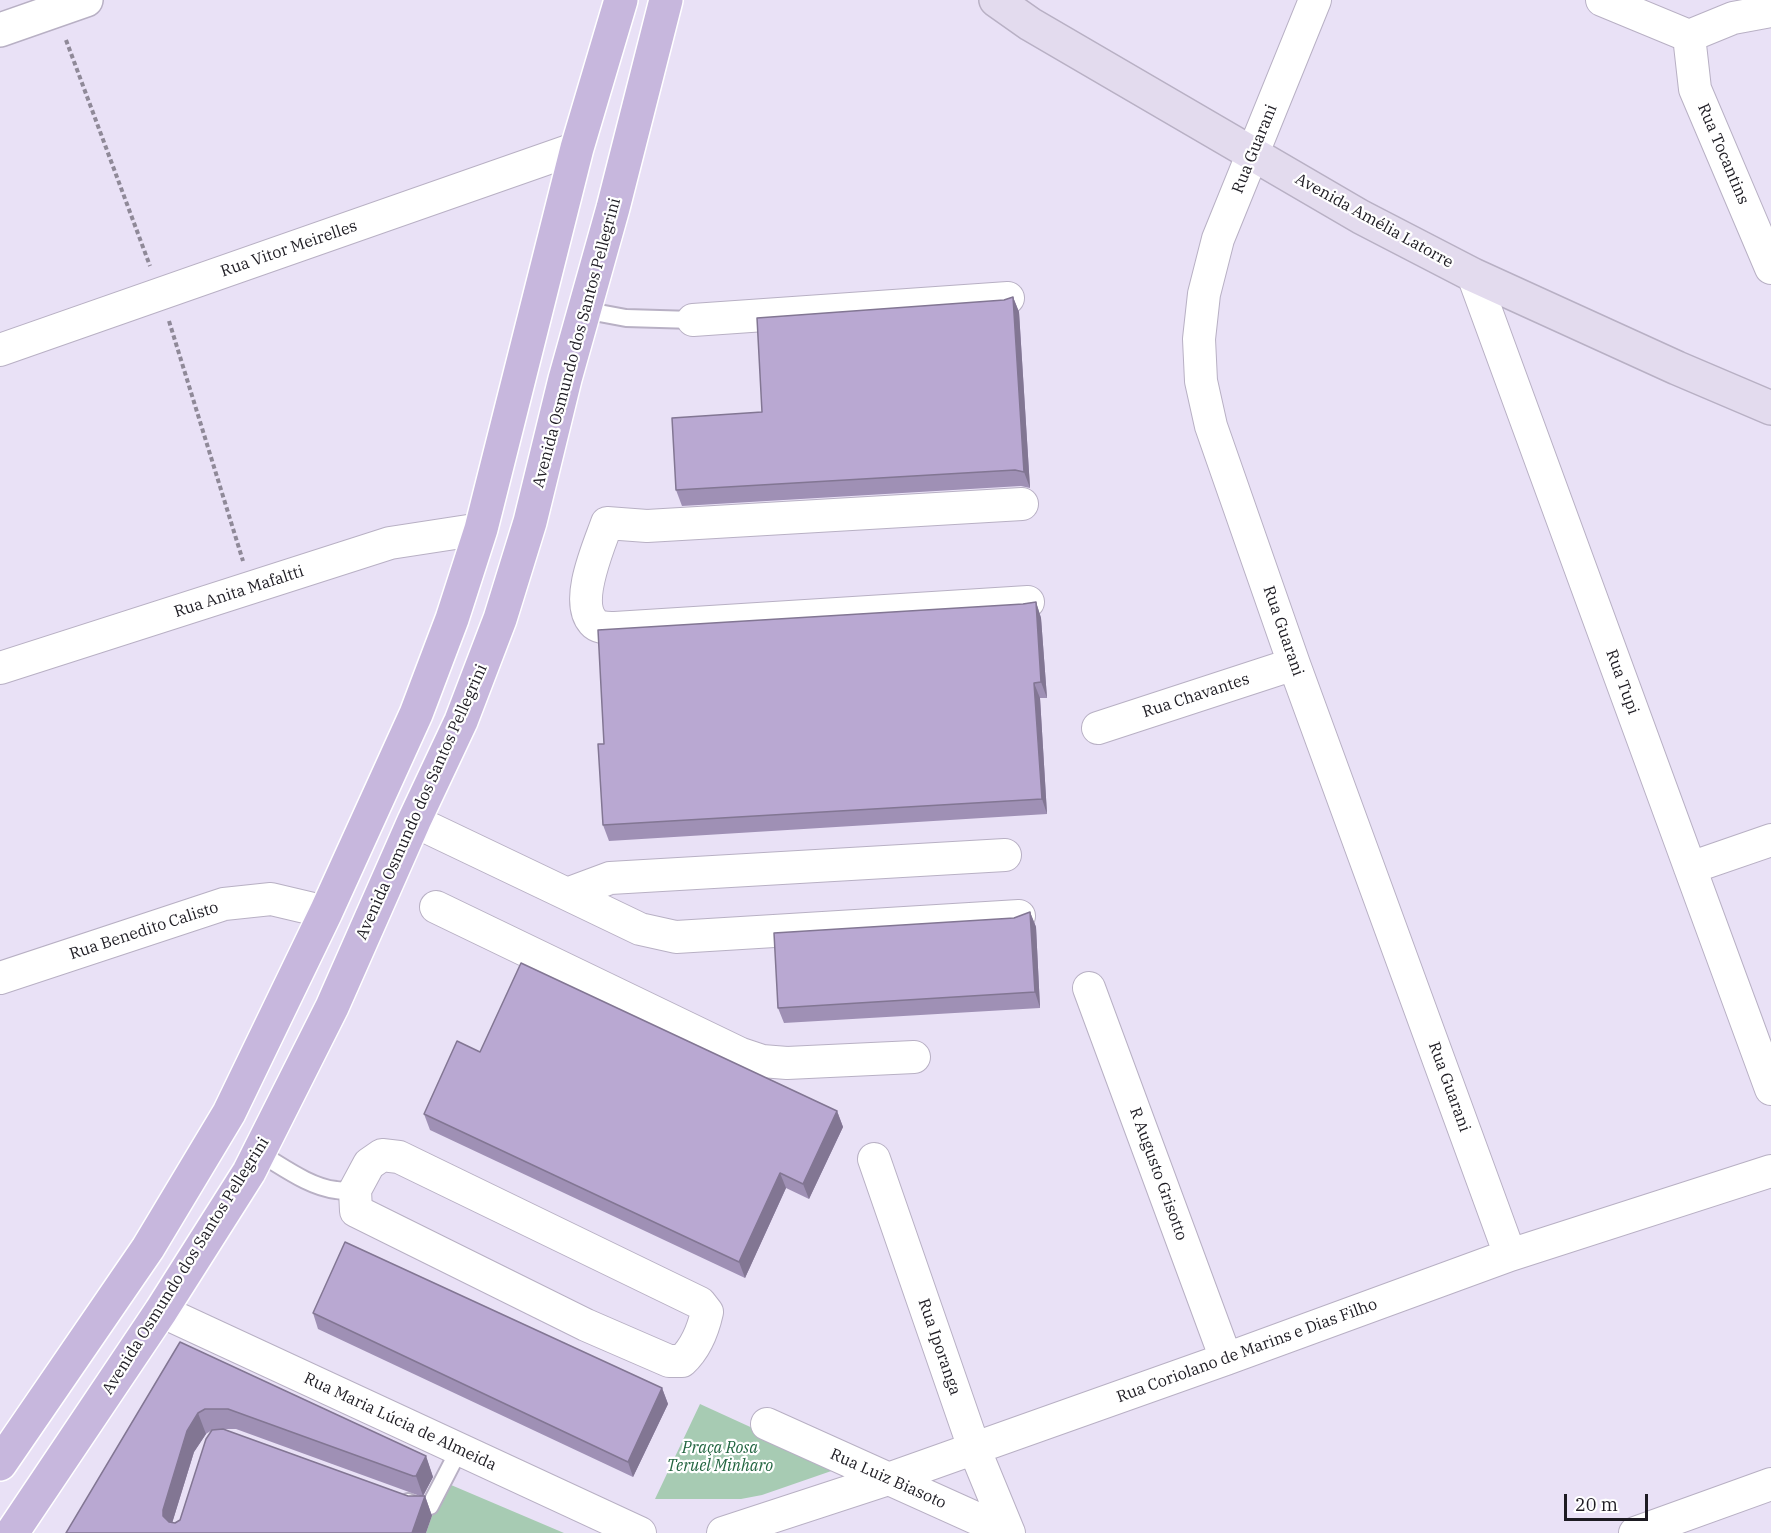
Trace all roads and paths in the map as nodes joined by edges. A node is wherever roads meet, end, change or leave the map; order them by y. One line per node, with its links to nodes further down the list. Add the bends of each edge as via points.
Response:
1 (86, 0): 8 (street)
2 (621, 0): 10 (main road)
3 (666, 0): 12 (main road, Avenida Osmundo dos Santos Pellegrini)
4 (996, 0): 11 (main road, Avenida Amélia Latorre, via 1029,24)
5 (1315, 0): 11 (street, Rua Guarani)
6 (1602, 0): 9 (street)
7 (1771, 11): 9 (street, via 1733,18)
8 (0, 30)
9 (1689, 36): 13 (street, Rua Tocantins, via 1695,89)
10 (577, 148): 12 (main road, via 599,171); 18 (street, Rua Vitor Meirelles); 21 (main road)
11 (1253, 153): 14 (main road, Avenida Amélia Latorre, via 1361,217); 23 (street, Rua Guarani, via 1218,239 1204,294 1199,339 1201,381 1211,426)
12 (613, 208): 16 (main road, Avenida Osmundo dos Santos Pellegrini)
13 (1771, 268)
14 (1473, 275): 19 (main road, Avenida Amélia Latorre); 29 (street, Rua Tupi)
15 (1008, 298): 17 (street)
16 (583, 310): 17 (lane, via 626,318); 26 (main road, Avenida Osmundo dos Santos Pellegrini, via 530,522 500,619 461,721)
17 (693, 320)
18 (0, 350)
19 (1771, 408)
20 (1022, 504): 22 (street, via 647,525 607,523 588,580 586,600 593,623 603,628)
21 (481, 529): 24 (street, Rua Anita Mafaltti, via 390,543); 32 (main road, via 416,714)
22 (1028, 602)
23 (1294, 664): 25 (street, Rua Chavantes); 42 (street, Rua Guarani)
24 (0, 668)
25 (1098, 729)
26 (414, 821): 30 (street); 38 (main road, Avenida Osmundo dos Santos Pellegrini, via 332,1007)
27 (1771, 840): 29 (street)
28 (1005, 855): 30 (street, via 610,878)
29 (1690, 868): 37 (street, Rua Tupi)
30 (567, 894): 33 (street, via 640,929 676,937)
31 (436, 907): 36 (street, via 762,1061)
32 (326, 912): 34 (street, Rua Benedito Calisto, via 272,899 224,904); 48 (main road, via 229,1113 148,1248)
33 (1019, 916)
34 (0, 978)
35 (1089, 988): 44 (street, R Augusto Grisotto)
36 (914, 1057)
37 (1771, 1089)
38 (259, 1153): 41 (lane, via 322,1187); 43 (main road, Avenida Osmundo dos Santos Pellegrini)
39 (874, 1159): 46 (street, Rua Iporanga)
40 (1771, 1171): 42 (street, Rua Coriolano de Marins e Dias Filho)
41 (355, 1190): 41 (street, via 356,1211 586,1325 669,1361 682,1361 692,1351 705,1323 707,1312 700,1303 399,1157 382,1155 369,1164)
42 (1510, 1255): 44 (street, Rua Coriolano de Marins e Dias Filho)
43 (161, 1311): 47 (street, Rua Maria Lúcia de Almeida); 52 (main road, Avenida Osmundo dos Santos Pellegrini)
44 (1226, 1359): 46 (street, Rua Coriolano de Marins e Dias Filho)
45 (767, 1424): 49 (street, Rua Luiz Biasoto)
46 (974, 1448): 49 (street, Rua Coriolano de Marins e Dias Filho); 55 (street, Rua Iporanga)
47 (459, 1450): 51 (lane, via 430,1506); 53 (street, Rua Maria Lúcia de Almeida)
48 (0, 1464)
49 (888, 1479): 54 (street, Rua Coriolano de Marins e Dias Filho); 55 (street, Rua Luiz Biasoto)
50 (1771, 1484): 56 (street)
51 (397, 1498)
52 (12, 1533)
53 (640, 1533)
54 (723, 1533)
55 (1009, 1533)
56 (1635, 1533)

